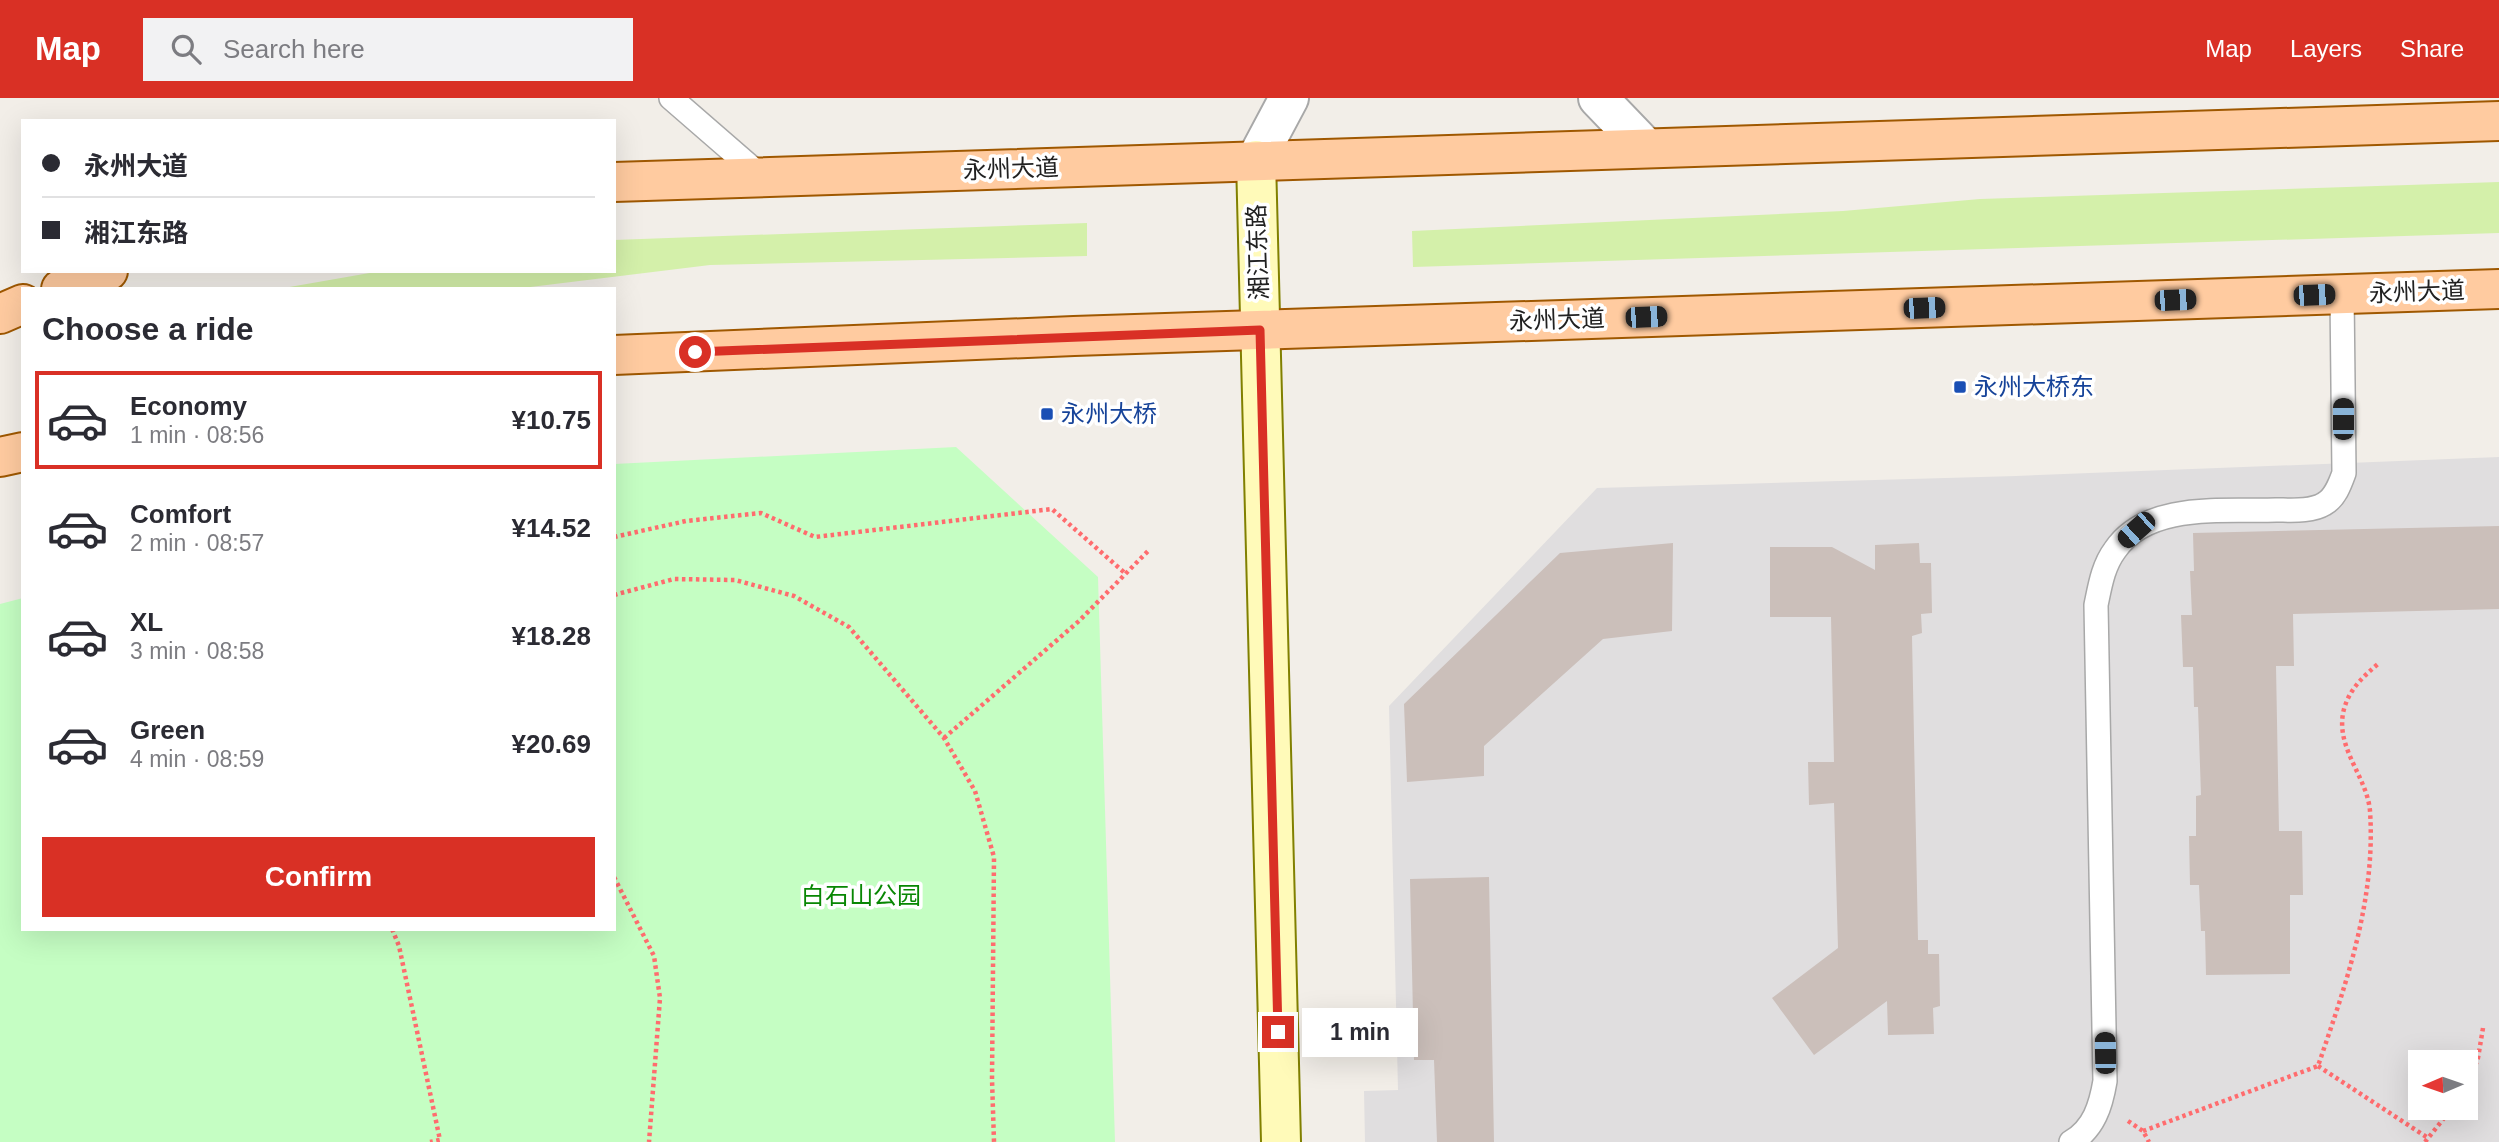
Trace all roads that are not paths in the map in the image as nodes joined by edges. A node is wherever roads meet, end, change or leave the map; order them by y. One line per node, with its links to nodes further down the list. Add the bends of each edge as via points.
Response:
1 (671, 98): 7 (lane)
2 (1289, 98): 6 (street)
3 (1598, 98): 5 (street)
4 (2499, 121): 5 (main road, 永州大道)
5 (1647, 148): 6 (main road, 永州大道)
6 (1256, 160): 7 (main road, 永州大道); 15 (main road, 湘江东路)
7 (762, 177): 8 (main road, 永州大道)
8 (616, 182)
9 (103, 273): 10 (main road)
10 (66, 287)
11 (2499, 289): 12 (main road, 永州大道)
12 (2342, 294): 15 (main road, 永州大道); 20 (lane, via 2344,473 2337,490 2324,504 2304,509 2160,518 2136,530 2116,548 2102,574 2096,605 2105,1081 2093,1122)
13 (21, 305): 14 (main road)
14 (0, 314)
15 (1260, 330): 16 (main road, 永州大道); 19 (main road, 湘江东路)
16 (616, 355)
17 (21, 452): 18 (main road)
18 (0, 457)
19 (1281, 1142)
20 (2071, 1142)

